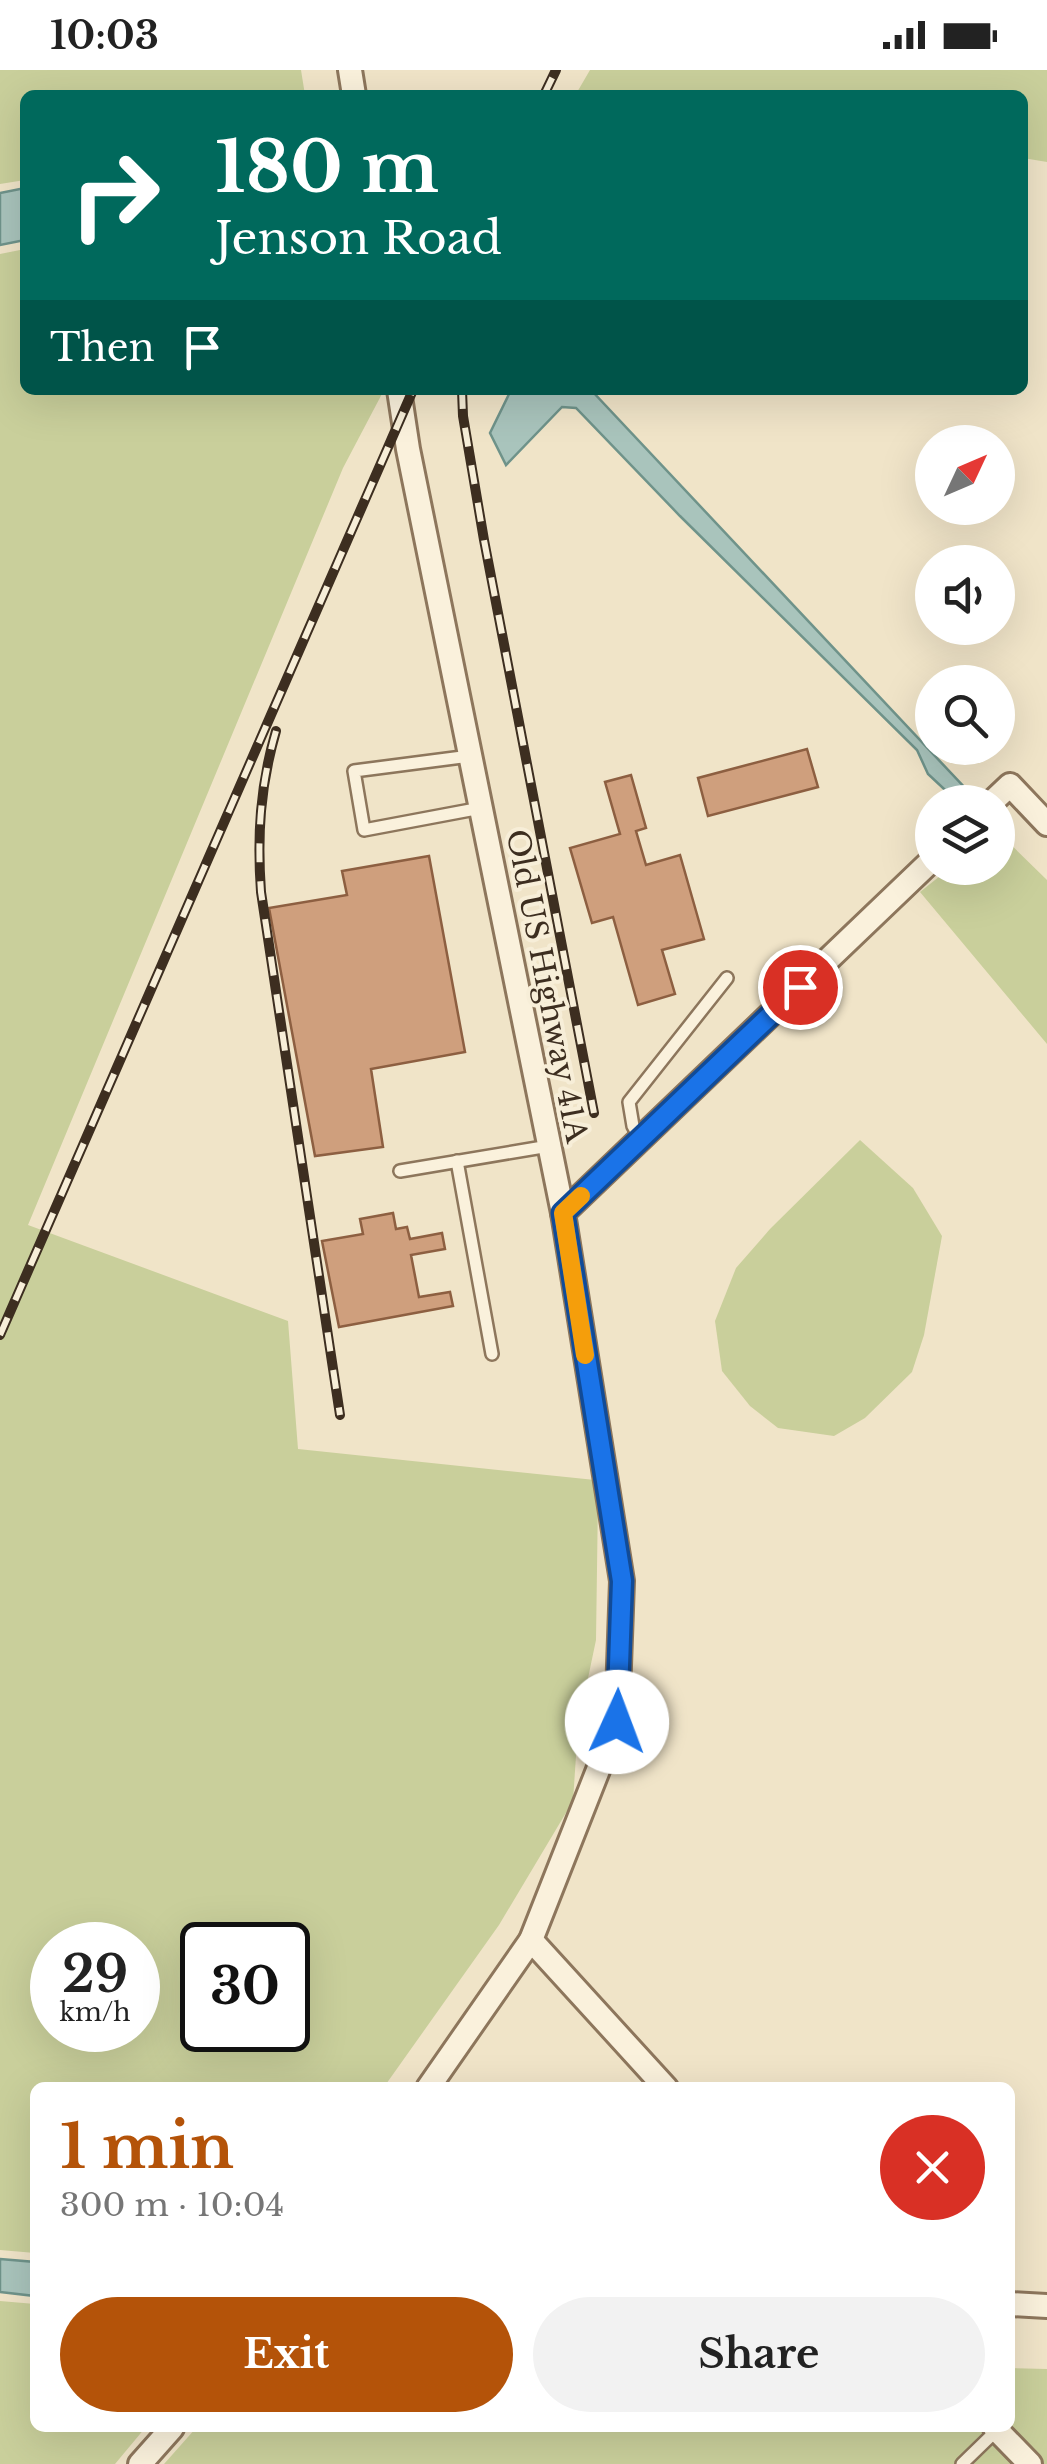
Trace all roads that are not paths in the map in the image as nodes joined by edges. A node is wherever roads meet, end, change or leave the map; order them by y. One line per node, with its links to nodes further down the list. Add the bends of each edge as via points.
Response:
1 (400, 395): 2 (street, Old US Highway 41A)
2 (470, 756): 4 (street, Old US Highway 41A); 4 (lane, via 354,771 364,830)
3 (1015, 790): 5 (street)
4 (481, 808): 9 (street, Old US Highway 41A)
5 (1047, 824)
6 (915, 876): 8 (street)
7 (726, 978): 8 (lane, via 630,1102)
8 (640, 1140): 12 (street)
9 (549, 1146): 10 (lane); 12 (street, Old US Highway 41A)
10 (456, 1161): 11 (lane); 13 (lane)
11 (400, 1170)
12 (563, 1213): 14 (street, Old US Highway 41A, via 622,1581 617,1722)
13 (492, 1354)
14 (531, 1940): 15 (street, Old US Highway 41A); 16 (street)
15 (432, 2082)
16 (661, 2082)
17 (1015, 2304): 18 (street)
18 (1047, 2306)
19 (168, 2432): 22 (street)
20 (993, 2432): 23 (lane)
21 (999, 2432): 24 (street)
22 (140, 2464)
23 (962, 2464)
24 (1030, 2464)

